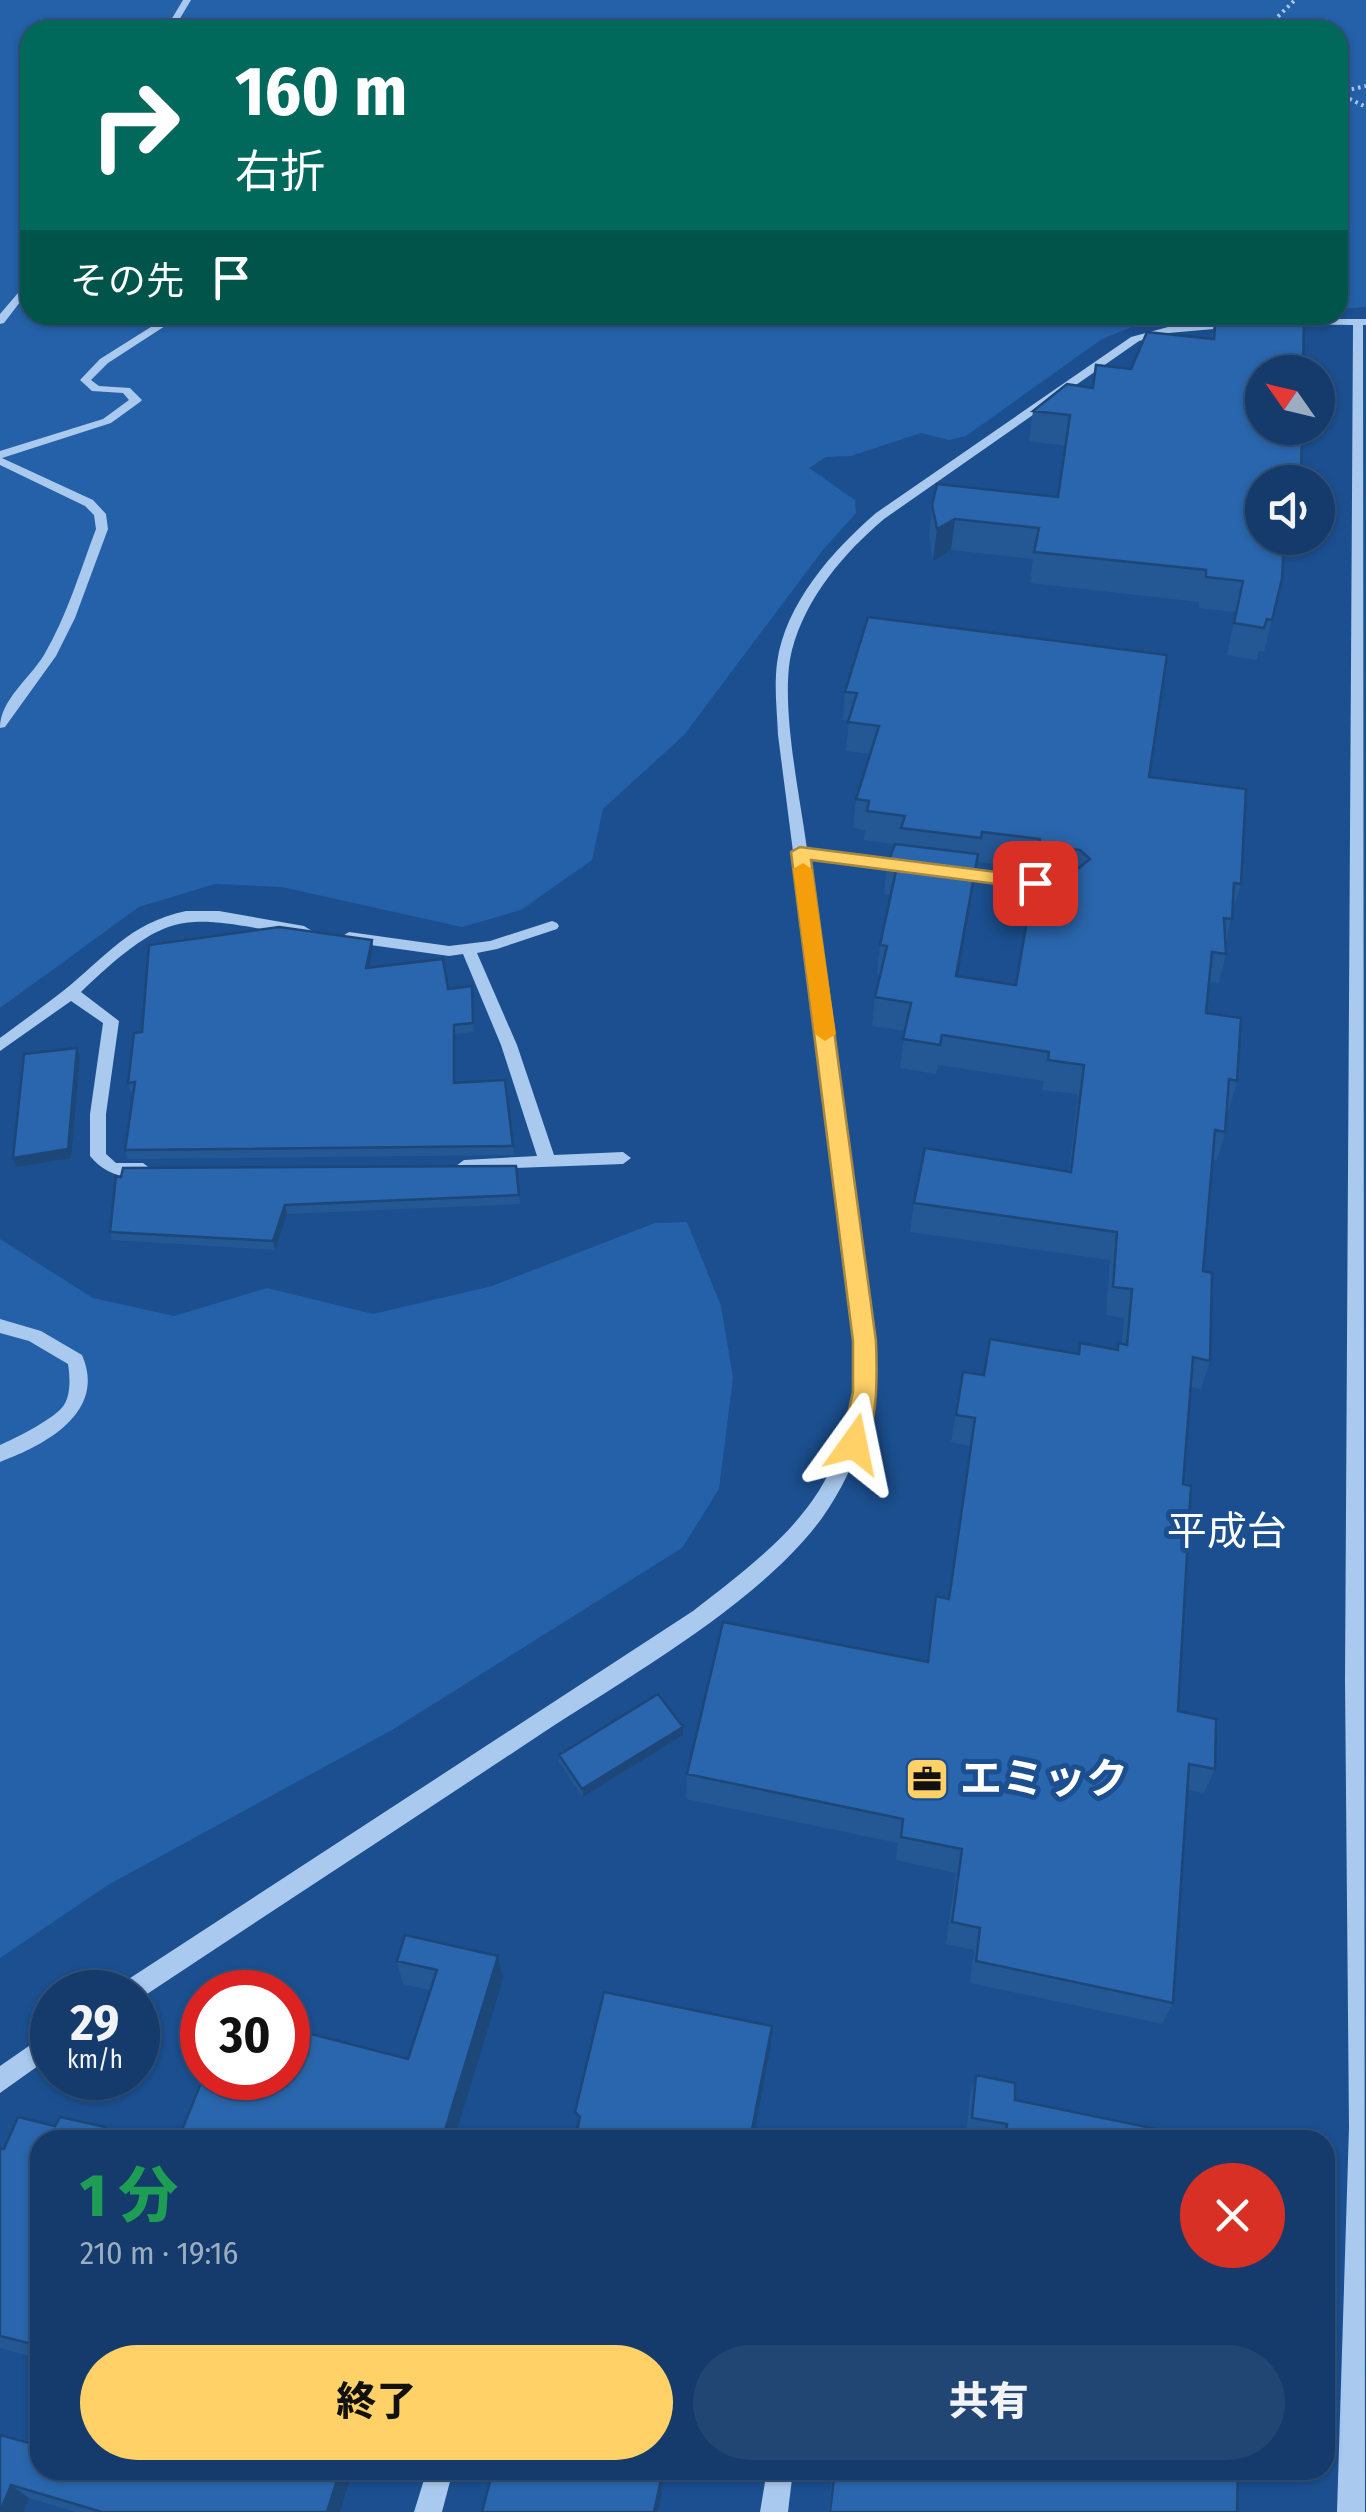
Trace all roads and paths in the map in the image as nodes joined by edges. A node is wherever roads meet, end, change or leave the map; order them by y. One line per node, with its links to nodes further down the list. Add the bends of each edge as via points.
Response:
1 (1295, 0): 2 (path)
2 (1274, 20)
3 (20, 295): 4 (street)
4 (0, 321)
5 (1362, 322): 29 (street, via 1355,1680)
6 (161, 325): 8 (street, via 85,380 96,389 126,390 136,400 106,420)
7 (1232, 325): 10 (street, via 1135,339 858,533 822,580 786,648 786,735)
8 (0, 458): 9 (street, via 88,503 100,514 102,529 70,618)
9 (0, 724)
10 (800, 852): 11 (street); 26 (street, via 864,1341 865,1392 854,1444 836,1481 766,1566 704,1611)
11 (918, 866)
12 (938, 869): 13 (street)
13 (1074, 888)
14 (552, 926): 17 (street)
15 (320, 933): 18 (street, via 172,918 128,941)
16 (339, 936): 17 (street)
17 (468, 949): 21 (street)
18 (71, 993): 19 (street); 23 (street, via 111,1020 98,1156 112,1169)
19 (0, 1046)
20 (623, 1158): 21 (street)
21 (548, 1163): 22 (street)
22 (446, 1166)
23 (171, 1168)
24 (0, 1326): 25 (street, via 35,1336 76,1360 80,1379 72,1410)
25 (0, 1454)
26 (160, 1971)
27 (30, 2058): 28 (street)
28 (0, 2081)
29 (1363, 2127): 34 (street)
30 (437, 2480): 32 (street)
31 (779, 2480): 33 (street)
32 (428, 2512)
33 (774, 2512)
34 (1352, 2512)

